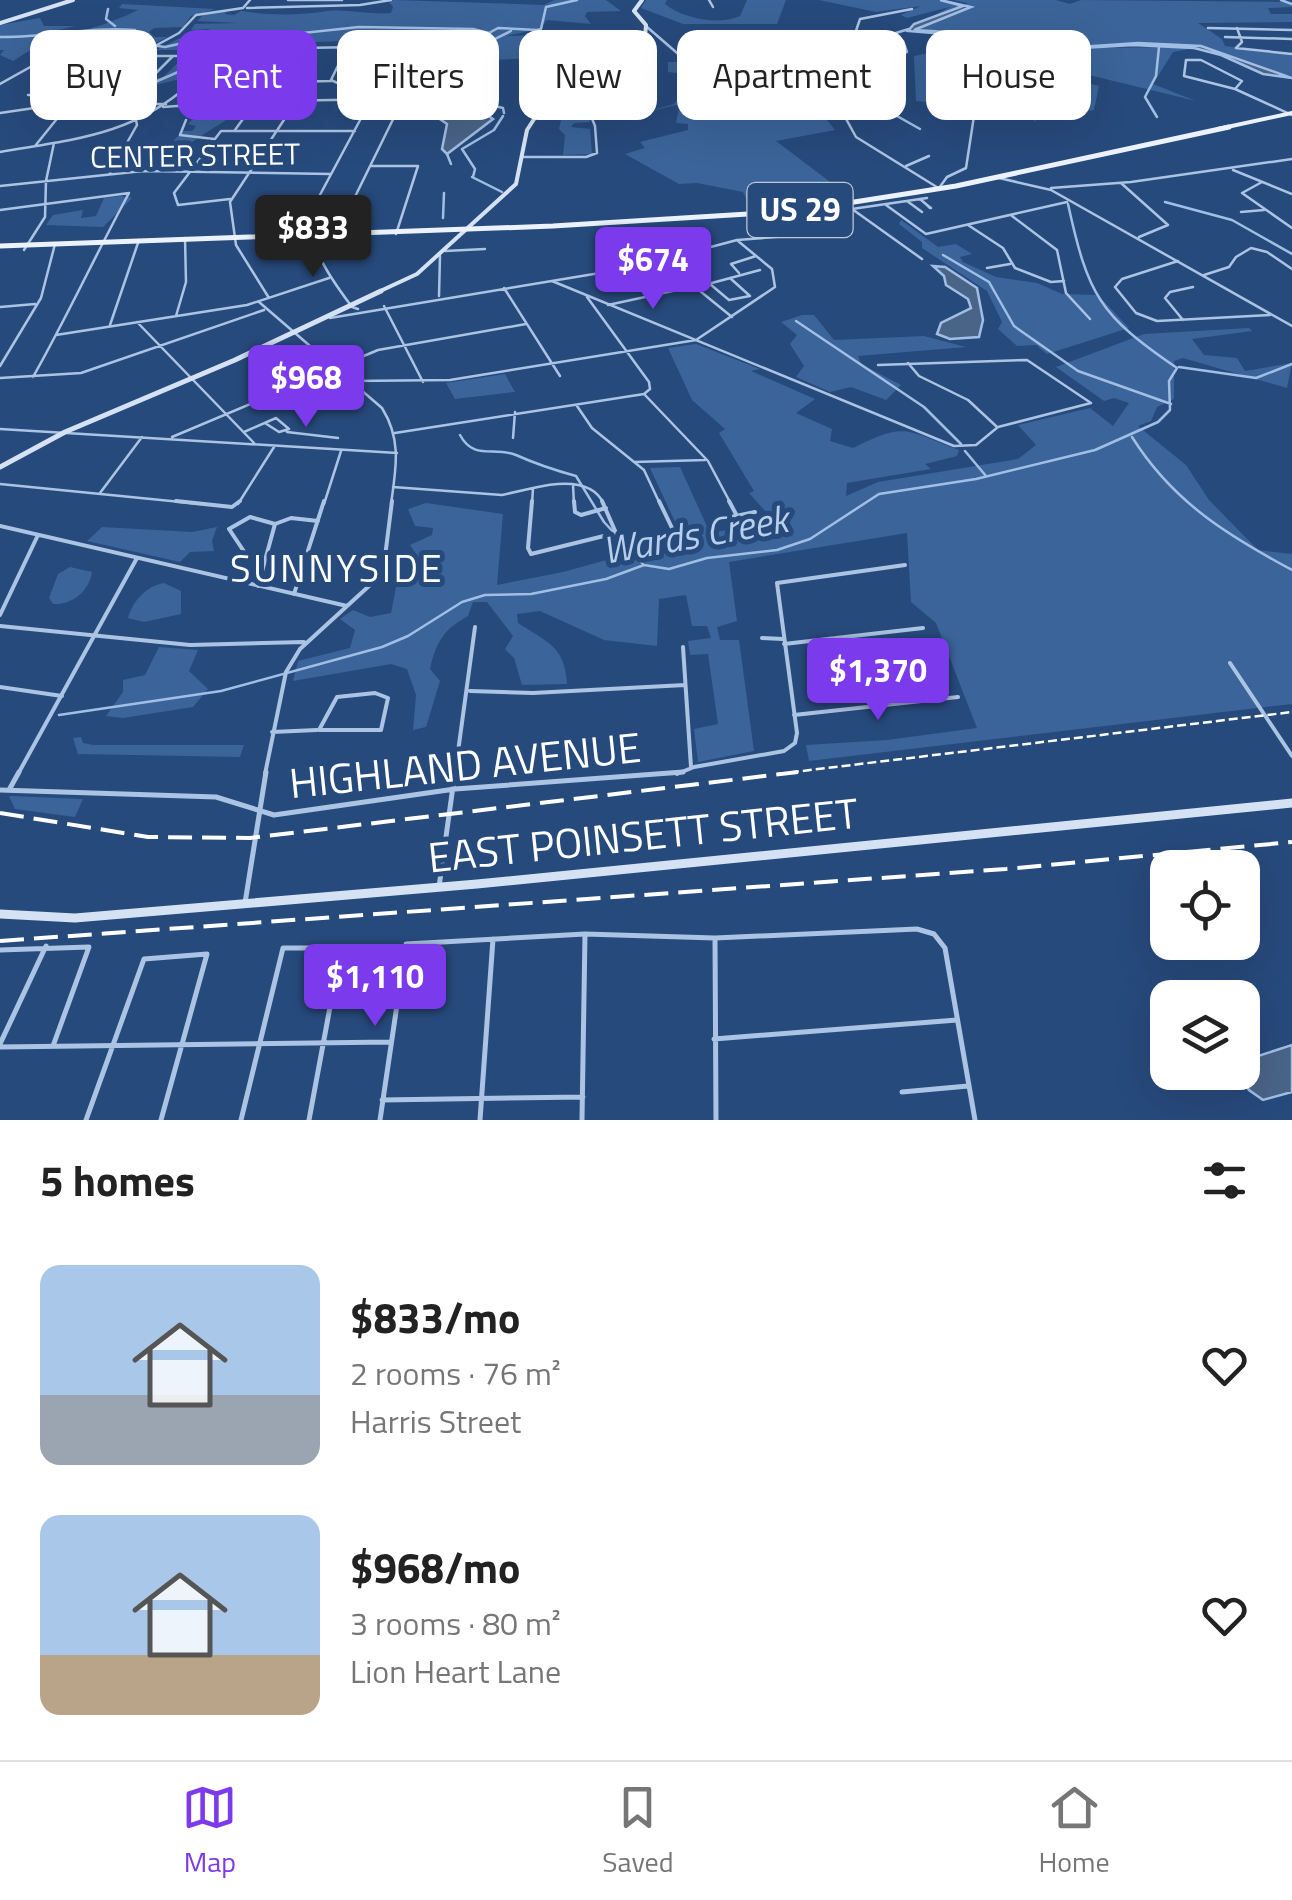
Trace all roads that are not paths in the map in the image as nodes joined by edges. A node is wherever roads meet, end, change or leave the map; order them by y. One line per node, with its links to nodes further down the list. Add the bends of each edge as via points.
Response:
1 (73, 0): 13 (main road)
2 (250, 0): 11 (street)
3 (288, 0): 8 (street)
4 (342, 0): 8 (street)
5 (392, 0): 9 (street)
6 (642, 0): 14 (main road, via 634,10)
7 (708, 0): 10 (street)
8 (294, 1): 9 (street)
9 (284, 7): 11 (street)
10 (713, 7)
11 (242, 8): 23 (street, via 199,14)
12 (912, 9): 18 (street, via 860,19)
13 (0, 22)
14 (646, 27): 17 (main road); 24 (street)
15 (1208, 28): 16 (street)
16 (1237, 28): 19 (street); 21 (street)
17 (646, 30)
18 (856, 30)
19 (1292, 30)
20 (1225, 37): 21 (street)
21 (1242, 39): 22 (street); 25 (street, via 1236,48)
22 (1292, 39)
23 (157, 44)
24 (677, 53)
25 (1292, 54)
26 (157, 56): 27 (street)
27 (173, 56): 28 (street); 31 (street)
28 (177, 56)
29 (30, 67): 34 (street)
30 (337, 70): 36 (street)
31 (157, 71)
32 (1184, 76): 39 (street); 40 (street); 40 (street, via 1187,60 1198,59 1241,78)
33 (0, 77): 34 (street)
34 (10, 78): 38 (street)
35 (317, 81): 36 (street)
36 (332, 81): 37 (street)
37 (337, 83)
38 (0, 84)
39 (1184, 86)
40 (1235, 88): 48 (street)
41 (177, 96): 43 (street)
42 (157, 105): 43 (street)
43 (165, 106): 44 (street); 46 (street)
44 (177, 106)
45 (30, 110): 47 (street)
46 (157, 110)
47 (0, 113)
48 (1291, 114): 77 (main road, US 29)
49 (56, 120): 65 (street)
50 (136, 120): 64 (street); 76 (street)
51 (186, 120): 63 (street, via 180,135)
52 (242, 120): 60 (street)
53 (284, 120): 61 (street)
54 (361, 120): 62 (street)
55 (392, 120): 70 (street)
56 (532, 120): 67 (main road)
57 (593, 120): 67 (street, via 597,153)
58 (847, 120): 71 (street, via 854,136)
59 (973, 120): 82 (street, via 966,167)
60 (234, 130): 61 (street); 63 (street)
61 (278, 130): 62 (street); 74 (street)
62 (355, 131): 75 (street)
63 (215, 139): 73 (street)
64 (54, 142): 65 (street); 78 (street)
65 (35, 146): 66 (street)
66 (0, 152)
67 (522, 156): 102 (main road, via 516,184)
68 (929, 156): 71 (street)
69 (1292, 159): 72 (street)
70 (370, 166): 95 (street, via 348,211); 103 (street, via 418,166)
71 (905, 167): 82 (street)
72 (1228, 168): 79 (street); 80 (street)
73 (188, 172): 74 (street, CENTER STREET); 76 (street, CENTER STREET); 86 (street, via 174,190 176,204)
74 (248, 173): 75 (street, CENTER STREET); 86 (street)
75 (331, 174): 95 (street)
76 (109, 175): 78 (street, CENTER STREET)
77 (996, 177): 82 (main road, US 29); 83 (street)
78 (46, 181): 81 (street, CENTER STREET); 90 (street)
79 (1262, 182): 84 (street); 94 (street, via 1242,193)
80 (1121, 183): 83 (street); 105 (street, via 1168,225)
81 (0, 186)
82 (940, 188): 96 (main road, US 29)
83 (1047, 188): 88 (street)
84 (1292, 194)
85 (928, 198): 87 (street)
86 (230, 199): 106 (street)
87 (920, 199): 89 (street); 91 (street)
88 (1068, 200): 99 (street); 105 (street)
89 (907, 202): 92 (street); 97 (street)
90 (46, 204): 93 (street); 111 (street, via 129,193); 113 (street, via 44,220)
91 (925, 204)
92 (886, 205): 100 (street, via 923,233); 119 (street, via 852,209)
93 (0, 210)
94 (1264, 210): 98 (street); 101 (street)
95 (312, 212): 104 (street)
96 (783, 212): 102 (main road, US 29); 107 (street, via 800,235)
97 (922, 212)
98 (1241, 212)
99 (1012, 216): 100 (street); 131 (street, via 1057,250)
100 (968, 225): 122 (street, via 1006,250)
101 (1292, 228)
102 (468, 229): 103 (main road, US 29); 117 (main road)
103 (397, 232): 104 (main road, US 29)
104 (313, 235): 106 (main road, US 29); 128 (street)
105 (1136, 238): 121 (street)
106 (235, 239): 109 (main road, US 29); 139 (street)
107 (749, 239): 108 (street); 114 (street)
108 (737, 240): 114 (street); 120 (street)
109 (184, 241): 110 (main road, US 29); 150 (street, via 186,282)
110 (138, 243): 111 (main road, US 29); 157 (street)
111 (102, 244): 112 (main road, US 29); 160 (street)
112 (54, 246): 113 (main road, US 29); 142 (street)
113 (25, 247): 115 (main road, US 29)
114 (745, 247): 118 (street)
115 (0, 248)
116 (485, 249): 117 (street)
117 (442, 253): 140 (street); 146 (main road, via 413,277)
118 (756, 256): 126 (street, via 730,264); 152 (street, via 774,272 775,288)
119 (922, 259)
120 (663, 261): 130 (street); 134 (street)
121 (1178, 261): 127 (street); 155 (street, via 1114,286 1139,315)
122 (1010, 264): 123 (street); 132 (street)
123 (987, 268)
124 (1292, 269): 127 (street, via 1266,251 1244,249 1229,267)
125 (760, 270): 126 (street)
126 (741, 275): 129 (street)
127 (1204, 275): 149 (street)
128 (330, 278): 139 (street); 146 (street)
129 (730, 278): 133 (street); 133 (street, via 750,295 729,300)
130 (552, 281): 136 (street); 138 (street)
131 (1064, 281): 132 (street); 137 (street)
132 (1050, 282): 137 (street)
133 (710, 284): 134 (street)
134 (695, 287): 143 (street); 152 (street)
135 (1193, 287): 155 (street, via 1165,298)
136 (504, 288): 140 (street); 156 (street)
137 (1066, 293): 153 (street)
138 (586, 296): 143 (street); 164 (street)
139 (269, 298): 141 (street)
140 (439, 298): 145 (street)
141 (259, 302): 147 (street); 150 (street)
142 (38, 304): 144 (street); 169 (street)
143 (608, 305): 161 (street)
144 (0, 306)
145 (384, 306): 148 (street); 162 (street)
146 (352, 307): 148 (street); 151 (main road)
147 (267, 309): 159 (street); 163 (street)
148 (365, 310): 151 (street)
149 (1273, 315): 155 (street); 158 (street)
150 (176, 316): 154 (street)
151 (330, 318): 159 (main road)
152 (732, 318): 161 (street)
153 (1090, 318)
154 (136, 322): 157 (street); 163 (street)
155 (1184, 322)
156 (526, 324): 162 (street); 166 (street)
157 (110, 326): 160 (street)
158 (1292, 326)
159 (298, 332): 170 (street); 174 (main road)
160 (56, 335): 172 (street)
161 (696, 340): 164 (street); 182 (street, via 949,444 980,443)
162 (402, 344): 170 (street); 176 (street)
163 (159, 347): 172 (street, via 82,373); 174 (street)
164 (626, 352): 166 (street); 177 (street, via 650,385)
165 (1026, 360): 167 (street); 182 (street, via 1091,404)
166 (550, 363): 171 (street); 176 (street)
167 (908, 363): 168 (street); 182 (street)
168 (878, 365)
169 (0, 366)
170 (334, 366): 175 (street); 180 (street)
171 (560, 376)
172 (32, 377): 173 (street)
173 (0, 378)
174 (192, 379): 180 (street); 184 (main road)
175 (352, 381): 176 (street); 187 (street, via 382,408)
176 (423, 382)
177 (644, 394): 178 (street); 196 (street)
178 (576, 406): 179 (street); 197 (street)
179 (515, 412): 187 (street); 190 (street)
180 (226, 414): 185 (street); 191 (street)
181 (265, 423): 185 (street); 186 (street); 186 (street, via 276,418)
182 (998, 427)
183 (0, 428): 184 (street)
184 (65, 432): 188 (street); 198 (main road)
185 (243, 432): 192 (street)
186 (287, 432): 189 (street)
187 (395, 433): 195 (street)
188 (142, 437): 191 (street); 203 (street)
189 (338, 438)
190 (513, 438)
191 (168, 439): 192 (street)
192 (256, 446): 193 (street)
193 (274, 447): 194 (street); 203 (street, via 232,507)
194 (341, 452): 195 (street); 207 (street)
195 (397, 453): 201 (street)
196 (707, 460): 197 (street); 206 (street)
197 (634, 462): 211 (street)
198 (0, 467)
199 (0, 484): 203 (street)
200 (573, 485): 202 (street); 204 (street, via 596,488); 204 (street, via 574,512)
201 (394, 486): 202 (street, via 502,495); 218 (street, via 384,565)
202 (533, 488): 204 (street, via 531,554 608,538 616,529)
203 (99, 494)
204 (606, 508)
205 (755, 512): 206 (street)
206 (737, 516): 208 (street)
207 (318, 521): 209 (street); 217 (street)
208 (712, 521)
209 (275, 524): 214 (street); 214 (street, via 256,516 230,529 249,559)
210 (0, 526): 212 (street)
211 (673, 530)
212 (38, 535): 213 (street); 219 (street)
213 (137, 558): 216 (street); 223 (street)
214 (265, 561): 216 (street)
215 (905, 565): 226 (street, via 780,581)
216 (258, 586): 217 (street)
217 (294, 594): 218 (street)
218 (347, 606): 225 (street)
219 (0, 615)
220 (0, 626): 223 (street)
221 (475, 627): 232 (street)
222 (924, 628): 226 (street)
223 (94, 638): 225 (street, via 226,646); 233 (street)
224 (762, 638): 226 (street)
225 (306, 642): 229 (street)
226 (783, 642): 235 (street)
227 (683, 647): 230 (street)
228 (1230, 663): 238 (street)
229 (286, 674): 237 (street)
230 (685, 685): 232 (street); 239 (street)
231 (0, 687): 233 (street)
232 (468, 691): 240 (street)
233 (62, 696): 242 (street)
234 (958, 697): 235 (street)
235 (794, 714): 239 (street, HIGHLAND AVENUE, via 797,738 789,749)
236 (319, 730): 236 (street, via 379,731 388,698 339,696); 237 (street)
237 (272, 732): 244 (street)
238 (1292, 756)
239 (692, 768): 240 (street, HIGHLAND AVENUE, via 675,775)
240 (455, 789): 244 (street, HIGHLAND AVENUE); 245 (street)
241 (0, 790): 242 (street, HIGHLAND AVENUE)
242 (8, 791): 244 (street, HIGHLAND AVENUE, via 216,796)
243 (1292, 803): 245 (main road, EAST POINSETT STREET)
244 (260, 813): 246 (street)
245 (439, 888): 246 (main road, EAST POINSETT STREET)
246 (245, 904): 247 (main road, EAST POINSETT STREET, via 75,918)
247 (0, 914)
248 (585, 934): 249 (street); 250 (street); 265 (street)
249 (714, 938): 254 (street, via 917,929 934,934 945,948); 255 (street)
250 (493, 939): 256 (street, via 406,944); 266 (street)
251 (46, 946): 252 (street); 259 (street); 260 (street, via 89,946)
252 (0, 950)
253 (144, 959): 261 (street); 262 (street, via 206,954)
254 (957, 1020): 255 (street); 263 (street)
255 (714, 1038): 275 (street)
256 (391, 1042): 257 (street); 267 (street)
257 (325, 1043): 258 (street); 258 (street, via 341,948 284,948); 271 (street)
258 (259, 1044): 262 (street); 270 (street)
259 (0, 1045): 260 (street)
260 (53, 1046): 261 (street)
261 (112, 1046): 262 (street); 268 (street)
262 (183, 1046): 269 (street)
263 (968, 1086): 264 (street); 276 (street)
264 (902, 1092)
265 (582, 1097): 266 (street); 274 (street)
266 (482, 1099): 267 (street); 273 (street)
267 (382, 1100): 272 (street)
268 (86, 1120)
269 (161, 1120)
270 (241, 1120)
271 (308, 1120)
272 (380, 1120)
273 (480, 1120)
274 (582, 1120)
275 (716, 1120)
276 (975, 1120)

